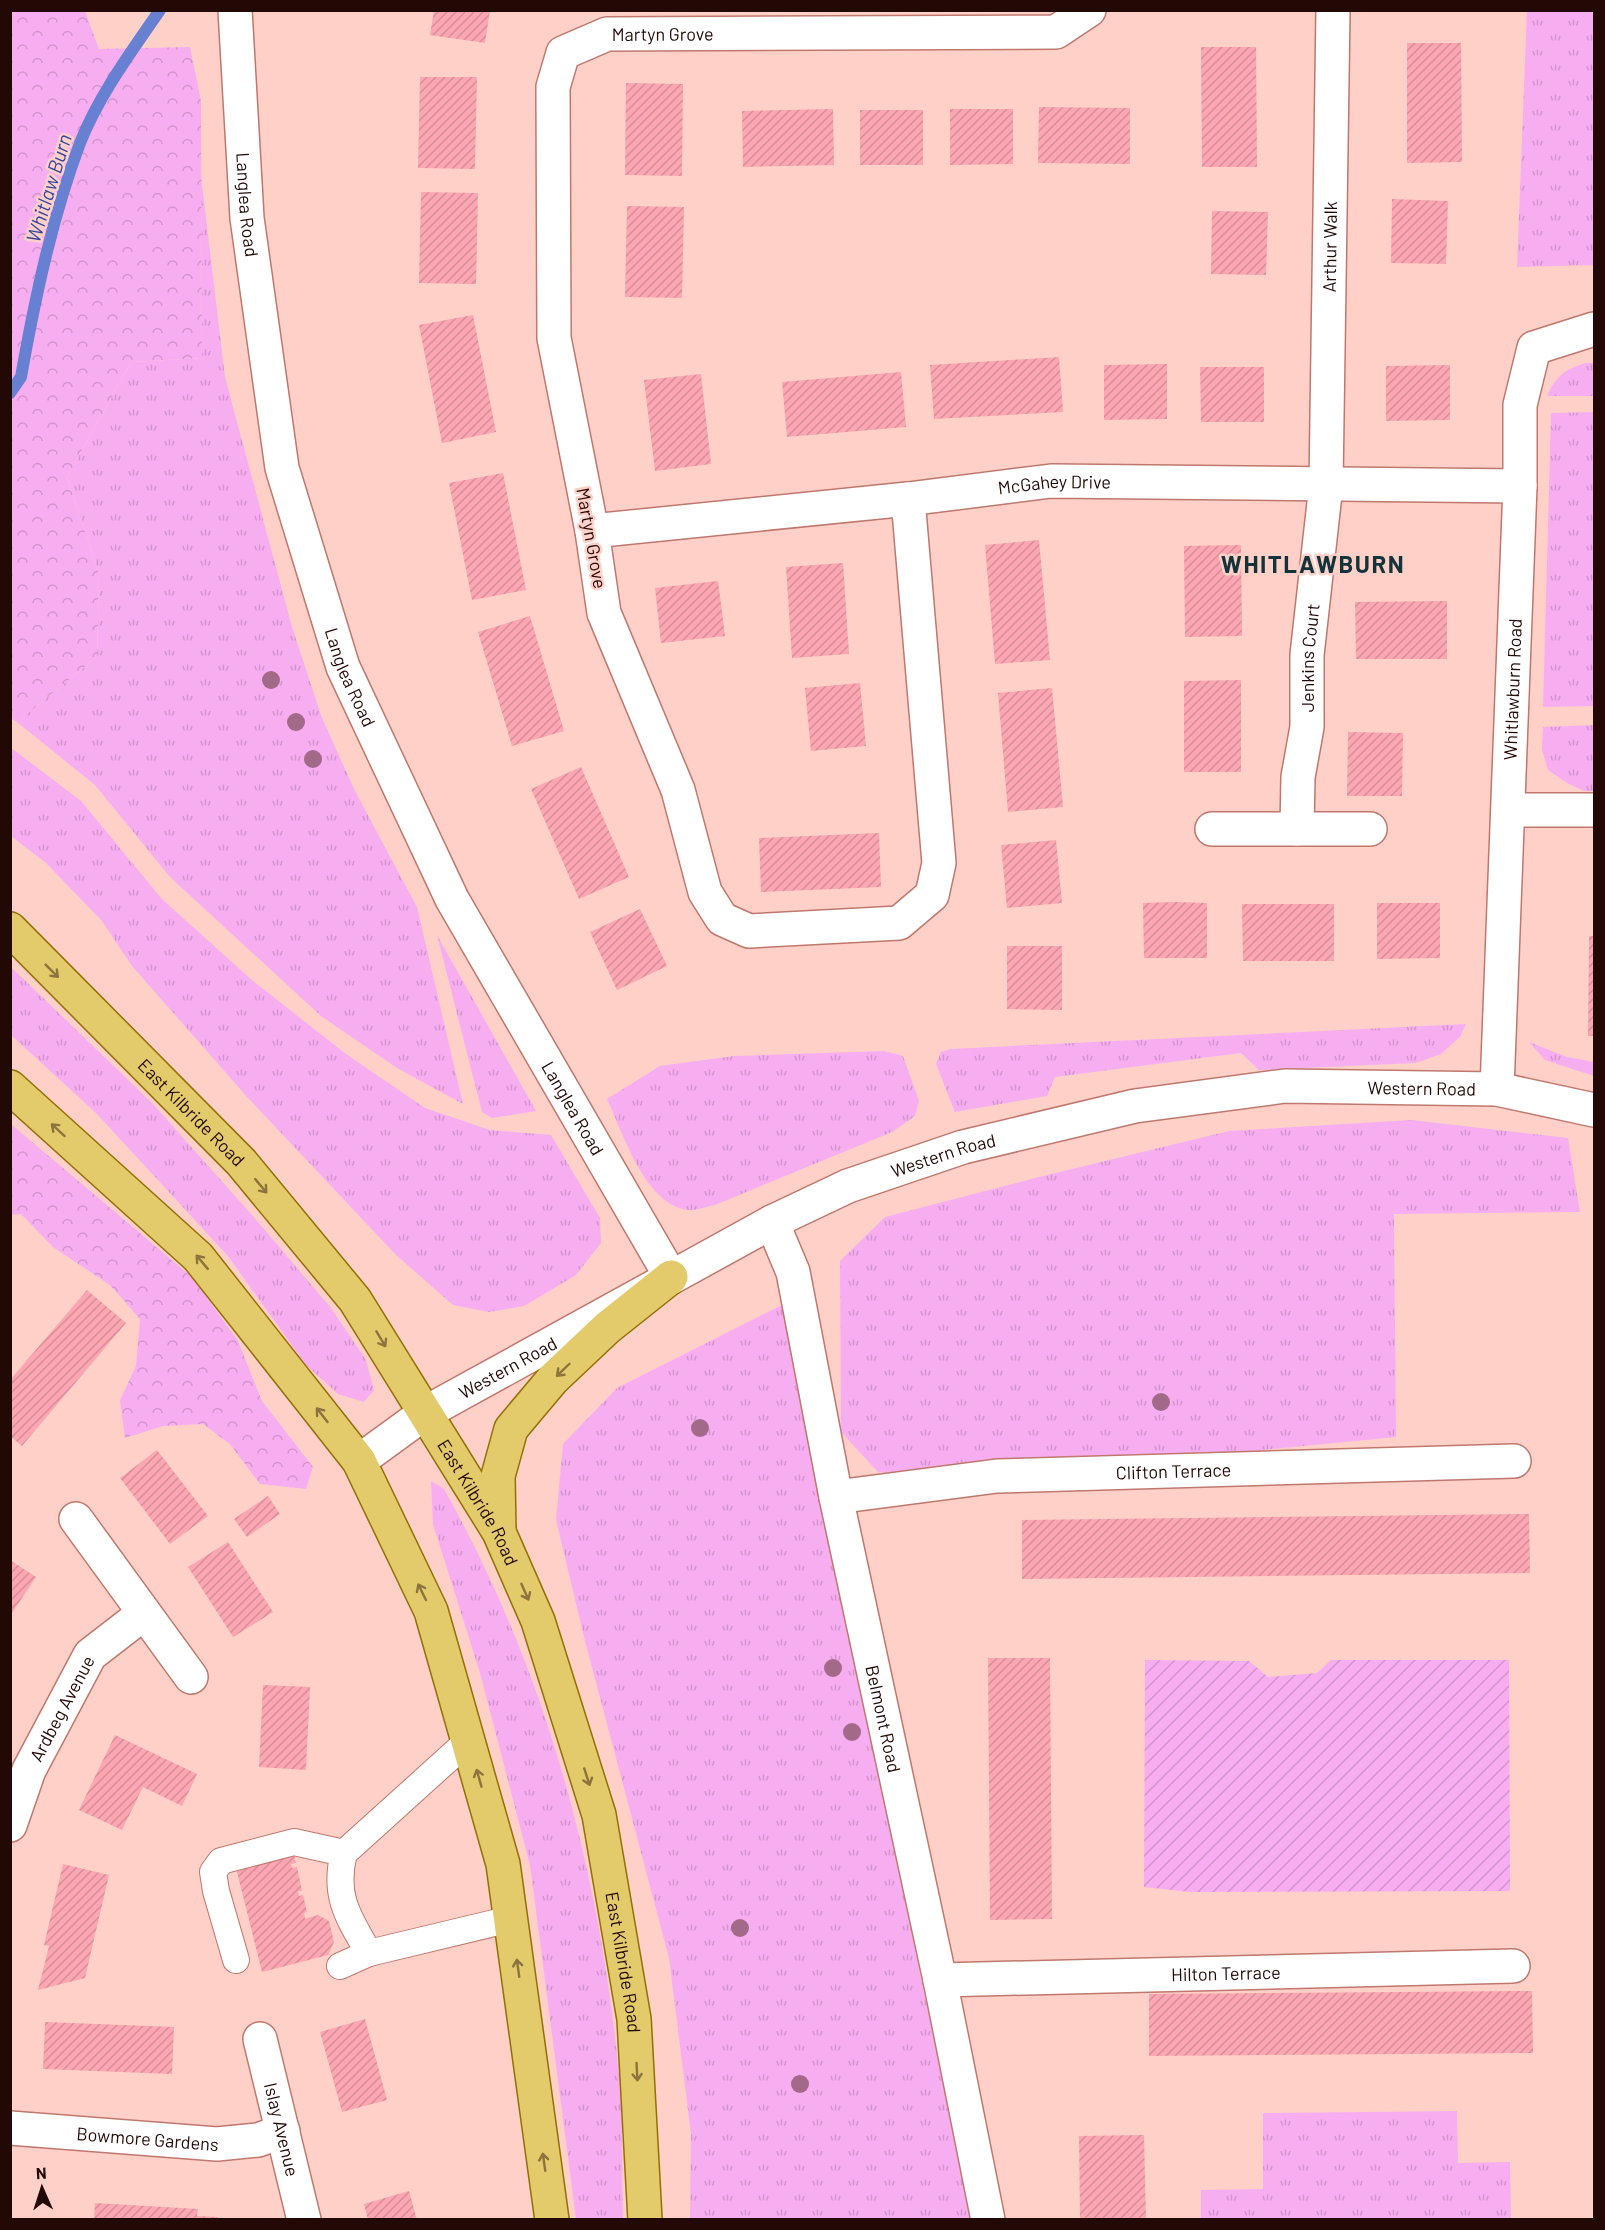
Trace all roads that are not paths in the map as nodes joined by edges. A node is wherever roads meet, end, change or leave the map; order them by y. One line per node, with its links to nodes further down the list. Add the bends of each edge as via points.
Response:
1 (235, 10): 19 (street, Langlea Road, via 247,218 282,468 344,667 452,899)
2 (1089, 10): 8 (street, Martyn Grove, via 1056,32 607,34 563,53 553,87 554,338)
3 (1333, 10): 5 (street, Arthur Walk)
4 (1592, 329): 6 (street, Whitlawburn Road, via 1534,348 1520,405)
5 (1326, 484): 6 (street, McGahey Drive); 7 (street, McGahey Drive, via 1051,481); 12 (street, Jenkins Court, via 1307,655 1307,727 1298,777)
6 (1520, 486): 9 (street, Whitlawburn Road)
7 (908, 499): 8 (street, McGahey Drive); 8 (street, Martyn Grove, via 939,863 932,895 899,923 750,931 722,919 705,892 678,790 604,613)
8 (592, 531)
9 (1509, 810): 10 (street); 16 (street, Whitlawburn Road)
10 (1594, 810)
11 (1212, 829): 12 (street)
12 (1297, 829): 13 (street)
13 (1370, 829)
14 (10, 929): 20 (main road, East Kilbride Road, one-way to 20, via 241,1162 361,1307)
15 (10, 1087): 21 (main road, one-way to 15, via 198,1257)
16 (1497, 1089): 17 (street, Western Road); 18 (street, Western Road, via 1285,1086 1135,1106 963,1147 848,1186)
17 (1594, 1110)
18 (772, 1222): 19 (street, Western Road); 23 (street, Belmont Road, via 793,1272)
19 (671, 1277): 20 (street, Western Road); 25 (main road, one-way to 25, via 553,1379 511,1429 498,1476)
20 (425, 1413): 21 (street, Western Road); 25 (main road, East Kilbride Road)
21 (359, 1461): 28 (main road, one-way to 21, via 431,1611)
22 (1514, 1461): 23 (street, Clifton Terrace, via 997,1476)
23 (836, 1497): 36 (street, Belmont Road)
24 (76, 1519): 26 (street)
25 (499, 1532): 42 (main road, East Kilbride Road, one-way to 42, via 538,1620 599,1815 634,2019)
26 (143, 1614): 27 (street); 29 (street, Ardbeg Avenue, via 90,1655 29,1770)
27 (191, 1677)
28 (468, 1741): 30 (lane); 31 (main road, one-way to 28, via 503,1864)
29 (10, 1825)
30 (344, 1853): 32 (lane, via 338,1875 341,1898); 33 (lane, via 294,1842 221,1861 213,1872)
31 (511, 1919): 32 (lane); 41 (main road, one-way to 31)
32 (369, 1953): 34 (lane)
33 (236, 1960)
34 (340, 1966)
35 (1513, 1966): 36 (street, Hilton Terrace)
36 (940, 1980): 43 (street, Belmont Road)
37 (260, 2039): 39 (street, Islay Avenue)
38 (10, 2128): 39 (street, Bowmore Gardens, via 217,2144 258,2140)
39 (283, 2131): 40 (street, Islay Avenue)
40 (304, 2220)
41 (552, 2220)
42 (645, 2220)
43 (988, 2220)

